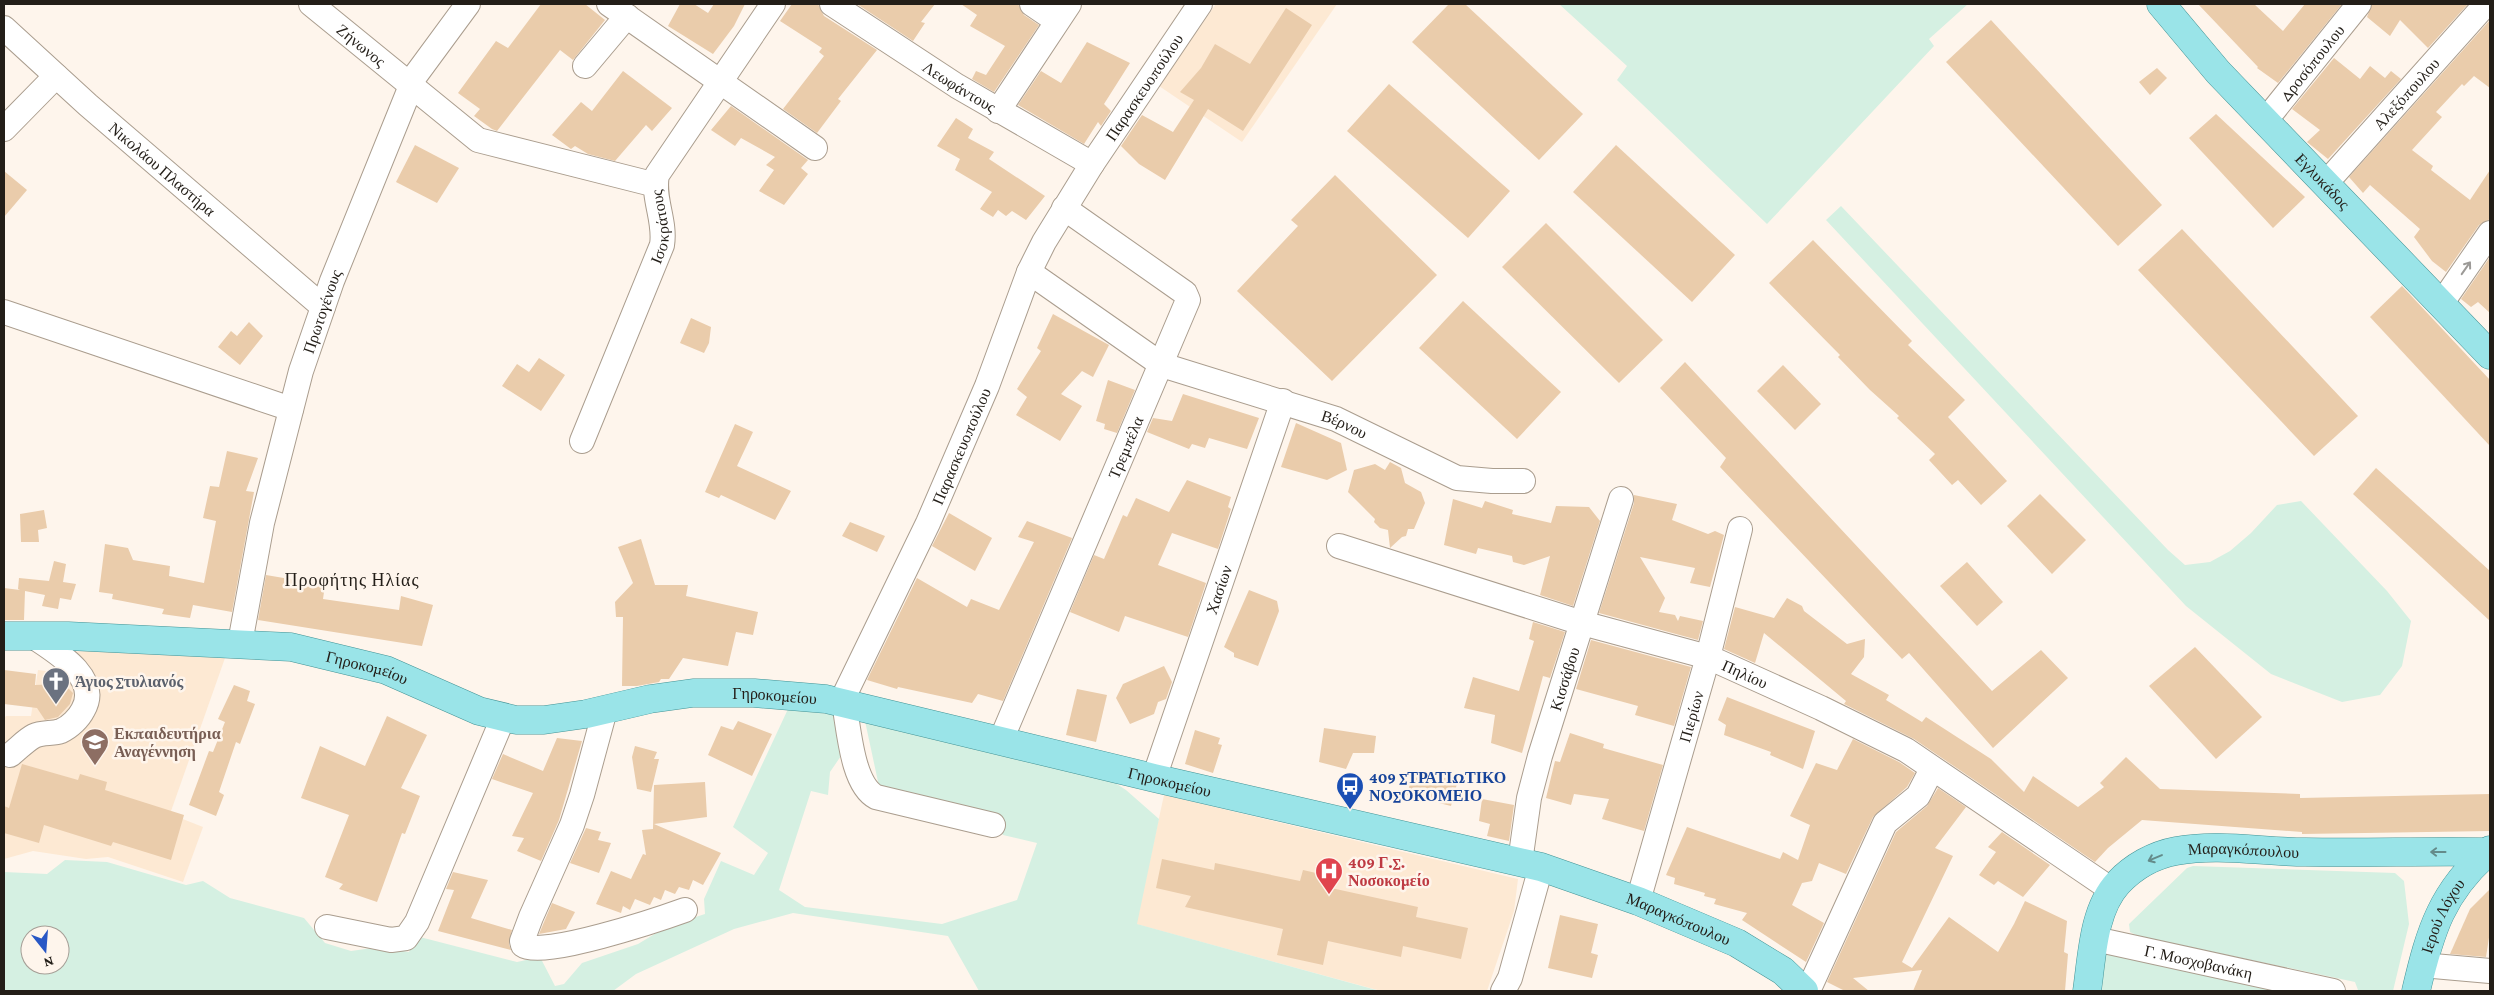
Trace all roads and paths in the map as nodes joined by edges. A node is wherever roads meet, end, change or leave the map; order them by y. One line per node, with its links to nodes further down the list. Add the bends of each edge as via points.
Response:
1 (311, 4): 16 (street, Ζήνωνος)
2 (468, 4): 16 (street, Πρωτογένους, via 422,65)
3 (773, 4): 15 (street, Ισοκράτους)
4 (832, 4): 17 (street, Λεωφάντους)
5 (1032, 4): 11 (street)
6 (1200, 4): 21 (street, Παρασκευοπούλου)
7 (2359, 4): 18 (street, Δροσόπουλου)
8 (2486, 4): 22 (street, Αλεξόπουλου)
9 (2165, 6): 18 (main road, Εγλυκάδος, via 2207,60)
10 (618, 10): 13 (street); 15 (street)
11 (1063, 12): 17 (street)
12 (4, 28): 14 (street, Νικολάου Πλαστήρα)
13 (586, 66)
14 (56, 76): 19 (street); 28 (street, Νικολάου Πλαστήρα)
15 (720, 80): 20 (street); 23 (street, Ισοκράτους, via 660,170)
16 (411, 87): 23 (street, Ζήνωνος, via 478,140); 28 (street, Πρωτογένους)
17 (998, 111): 21 (street, Λεωφάντους)
18 (2265, 121): 22 (main road, Εγλυκάδος)
19 (4, 129)
20 (815, 148)
21 (1092, 164): 24 (street, Παρασκευοπούλου)
22 (2326, 183): 27 (main road, Εγλυκάδος)
23 (656, 185): 34 (street, Ισοκράτους, via 662,245)
24 (1064, 208): 26 (street, Παρασκευοπούλου); 31 (street, Τρεμπέλα, via 1185,293 1188,300)
25 (2490, 233): 27 (street, one-way to 25)
26 (1029, 272): 31 (street, Βέρνου); 44 (street, Παρασκευοπούλου, via 988,386 928,522 848,687)
27 (2441, 304): 30 (main road, Εγλυκάδος)
28 (323, 307): 33 (street, Πρωτογένους)
29 (4, 312): 33 (street)
30 (2490, 355)
31 (1162, 365): 32 (street, Βέρνου); 47 (street, Τρεμπέλα)
32 (1283, 401): 35 (street, Βέρνου, via 1354,426 1457,478); 50 (street, Χασίων)
33 (291, 409): 42 (street, Πρωτογένους, via 262,524)
34 (582, 441)
35 (1523, 481)
36 (1621, 499): 39 (street, Κισσάβου)
37 (1740, 528): 43 (street, Πιερίων)
38 (1339, 546): 39 (street, Πηλίου)
39 (1582, 623): 43 (street, Πηλίου); 53 (street, Κισσάβου, via 1530,798)
40 (31, 635): 41 (main road, Γηροκομείου); 42 (main road, Γηροκομείου); 48 (street, via 74,668 85,683 87,704 79,718 62,730 35,735)
41 (4, 636)
42 (240, 643): 46 (main road, Γηροκομείου, via 291,647 386,670 479,711)
43 (1708, 658): 49 (street, Πηλίου, via 1906,750); 55 (street, Πιερίων)
44 (844, 703): 45 (main road, Γηροκομείου, via 794,694 693,693); 47 (main road, Γηροκομείου); 51 (street, Παρασκευοπούλου, via 858,772 868,793)
45 (605, 710): 46 (main road, Γηροκομείου, via 544,720); 56 (street, via 572,825 531,917 523,945 531,949 544,948 591,938)
46 (503, 718): 57 (street, via 406,938 391,940)
47 (1002, 740): 50 (main road, Γηροκομείου)
48 (10, 756)
49 (1932, 769): 54 (street, Πηλίου); 63 (street, via 1918,796 1885,824)
50 (1154, 778): 53 (main road, Γηροκομείου)
51 (993, 825)
52 (2489, 852): 54 (main road, Μαραγκόπουλου, one-way to 54, via 2191,849 2164,854 2139,866); 59 (main road, Ιερού Λόχου, via 2461,879 2444,902)
53 (1531, 864): 55 (main road, Μαραγκόπουλου); 61 (street, Κισσάβου, via 1510,978)
54 (2112, 890): 58 (main road, Μαραγκόπουλου, via 2103,908)
55 (1638, 901): 62 (main road, Μαραγκόπουλου, via 1759,954)
56 (685, 910)
57 (327, 927)
58 (2095, 939): 64 (main road, Μαραγκόπουλου); 65 (street, Γ. Μοσχοβανάκη)
59 (2422, 965): 60 (street); 66 (main road, Ιερού Λόχου)
60 (2490, 972)
61 (1503, 991)
62 (1804, 991)
63 (1808, 991)
64 (2087, 991)
65 (2333, 991)
66 (2416, 991)

